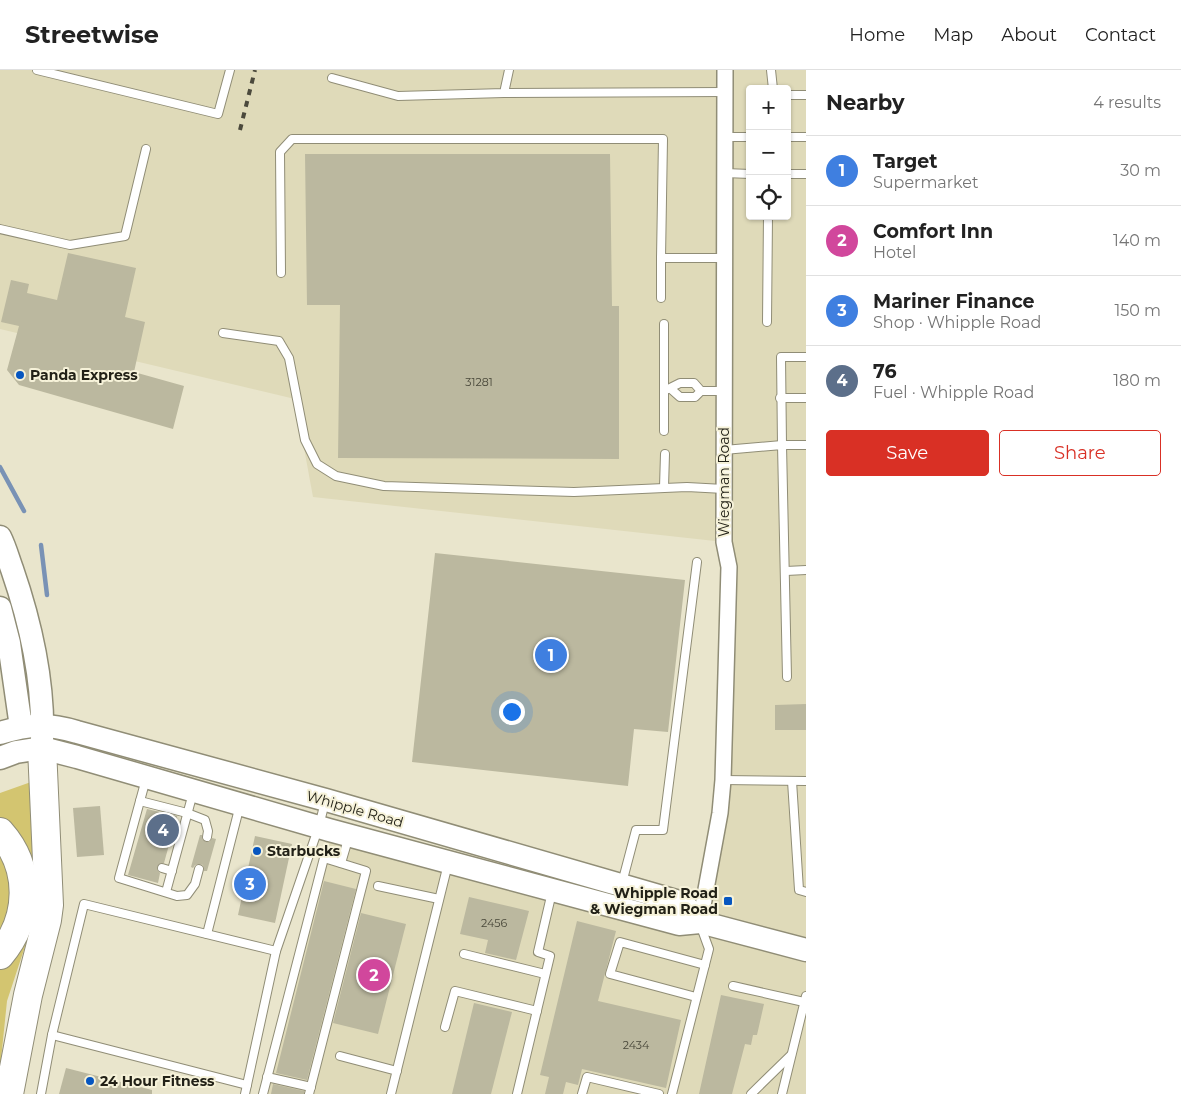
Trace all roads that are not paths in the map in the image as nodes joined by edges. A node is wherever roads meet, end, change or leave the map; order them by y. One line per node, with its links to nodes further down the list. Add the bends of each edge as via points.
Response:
1 (40, 70): 2 (lane, via 218,114)
2 (230, 70)
3 (509, 70): 9 (lane)
4 (725, 70): 8 (street, Wiegman Road)
5 (771, 70): 7 (lane)
6 (332, 78): 9 (lane, via 398,96)
7 (773, 85)
8 (725, 92): 9 (lane); 12 (street, Wiegman Road)
9 (504, 93)
10 (791, 95): 11 (lane)
11 (806, 95)
12 (725, 137): 13 (lane); 17 (street, Wiegman Road)
13 (746, 137)
14 (791, 137): 15 (lane)
15 (806, 137)
16 (146, 149): 22 (lane, via 125,236 70,246)
17 (725, 174): 18 (lane); 24 (street, Wiegman Road)
18 (746, 174)
19 (791, 174): 20 (lane)
20 (806, 174)
21 (768, 220): 27 (lane)
22 (0, 229)
23 (661, 258): 24 (lane); 25 (lane, via 663,140 292,139 280,152); 26 (lane)
24 (724, 258): 33 (street, Wiegman Road)
25 (281, 273)
26 (661, 298)
27 (767, 322)
28 (664, 324): 31 (lane)
29 (223, 333): 41 (lane, via 279,341 289,358 305,440 318,464 336,476 384,486 574,492)
30 (806, 357): 34 (lane, via 781,357)
31 (667, 389): 32 (lane, via 680,397 695,397); 32 (lane, via 680,383 694,383); 36 (lane)
32 (701, 391): 33 (lane)
33 (724, 391): 39 (street, Wiegman Road)
34 (780, 398): 35 (lane); 37 (lane)
35 (806, 398)
36 (664, 431)
37 (782, 445): 38 (lane); 39 (lane); 46 (lane)
38 (806, 445)
39 (724, 450): 42 (street, Wiegman Road)
40 (665, 454): 41 (lane)
41 (664, 487): 42 (lane)
42 (724, 489): 52 (street, Wiegman Road, via 724,542 729,567)
43 (0, 537): 49 (main road, via 31,633 42,698)
44 (697, 562): 73 (lane, via 663,830 636,830)
45 (806, 570): 46 (lane)
46 (786, 571): 48 (lane)
47 (0, 608): 49 (main road)
48 (787, 677)
49 (26, 733): 50 (main road, Whipple Road, via 16,752); 51 (main road, Whipple Road); 56 (main road, Whipple Road, via 60,727); 99 (highway, via 49,905)
50 (0, 758)
51 (147, 777): 55 (main road, Whipple Road); 57 (lane)
52 (723, 780): 53 (lane); 79 (street, Wiegman Road)
53 (792, 781): 54 (lane); 77 (lane, via 798,890)
54 (806, 781)
55 (194, 790): 58 (main road, Whipple Road); 59 (lane)
56 (326, 800): 60 (lane); 73 (main road, Whipple Road)
57 (140, 801): 59 (lane); 76 (lane, via 135,836 119,878)
58 (240, 804): 60 (main road, Whipple Road); 80 (lane)
59 (187, 813): 62 (lane); 65 (lane, via 205,820)
60 (319, 826): 64 (main road, Whipple Road); 82 (lane)
61 (174, 828): 62 (lane)
62 (183, 831): 67 (lane)
63 (0, 832): 84 (highway, via 20,866 24,881 18,927)
64 (349, 834): 68 (main road, Whipple Road); 69 (lane)
65 (207, 837)
66 (169, 845): 67 (lane)
67 (178, 848): 72 (lane)
68 (449, 862): 75 (main road, Whipple Road); 78 (lane)
69 (341, 863): 96 (lane, via 324,858); 98 (lane, via 366,871)
70 (162, 868): 72 (lane)
71 (199, 869): 76 (lane, via 187,896)
72 (172, 871): 76 (lane)
73 (621, 885): 79 (main road, Whipple Road, via 684,903)
74 (378, 886): 78 (lane)
75 (552, 890): 79 (main road, Whipple Road, via 679,924); 86 (lane, via 538,952 550,956)
76 (166, 892)
77 (806, 892)
78 (439, 899): 95 (lane)
79 (700, 922): 81 (main road, Whipple Road); 85 (lane, via 709,948)
80 (207, 934): 82 (lane); 92 (lane, via 84,904)
81 (806, 950)
82 (276, 951): 97 (lane)
83 (464, 954): 86 (lane)
84 (0, 955)
85 (705, 965): 88 (lane); 88 (lane, via 620,942 610,974)
86 (545, 974): 90 (lane)
87 (733, 986): 89 (lane)
88 (696, 997): 107 (lane)
89 (805, 999): 93 (lane)
90 (537, 1011): 91 (lane, via 455,991); 104 (lane)
91 (445, 1027)
92 (52, 1035): 97 (lane); 100 (lane)
93 (791, 1055): 108 (lane); 109 (lane)
94 (340, 1056): 95 (lane)
95 (397, 1071): 103 (lane)
96 (267, 1077): 98 (lane); 102 (lane)
97 (247, 1085): 101 (lane)
98 (310, 1090)
99 (9, 1094)
100 (42, 1094)
101 (245, 1094)
102 (263, 1094)
103 (391, 1094)
104 (517, 1094)
105 (582, 1094): 106 (lane, via 587,1077)
106 (659, 1094)
107 (672, 1094)
108 (751, 1094)
109 (782, 1094)

